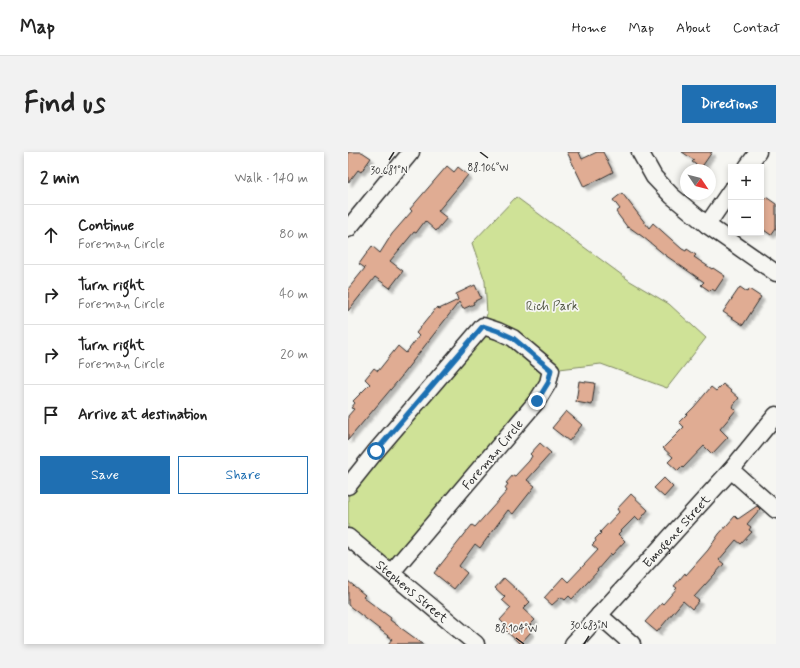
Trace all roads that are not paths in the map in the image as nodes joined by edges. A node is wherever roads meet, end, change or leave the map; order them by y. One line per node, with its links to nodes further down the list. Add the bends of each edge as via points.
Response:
1 (411, 152): 7 (street)
2 (640, 152): 6 (street, via 654,177)
3 (758, 152): 4 (street)
4 (749, 164)
5 (728, 194): 6 (street)
6 (707, 225): 8 (street)
7 (348, 229)
8 (776, 273)
9 (776, 415): 10 (street, Emogene Street)
10 (731, 470): 12 (street); 15 (street, Emogene Street)
11 (348, 486): 14 (street, Foreman Circle, via 483,326 513,338 551,370 548,383 537,401)
12 (776, 510)
13 (348, 538): 14 (street, Stephens Street)
14 (391, 573): 16 (street, Stephens Street)
15 (599, 615): 17 (street, Emogene Street); 18 (street)
16 (476, 644)
17 (573, 644)
18 (632, 644)

